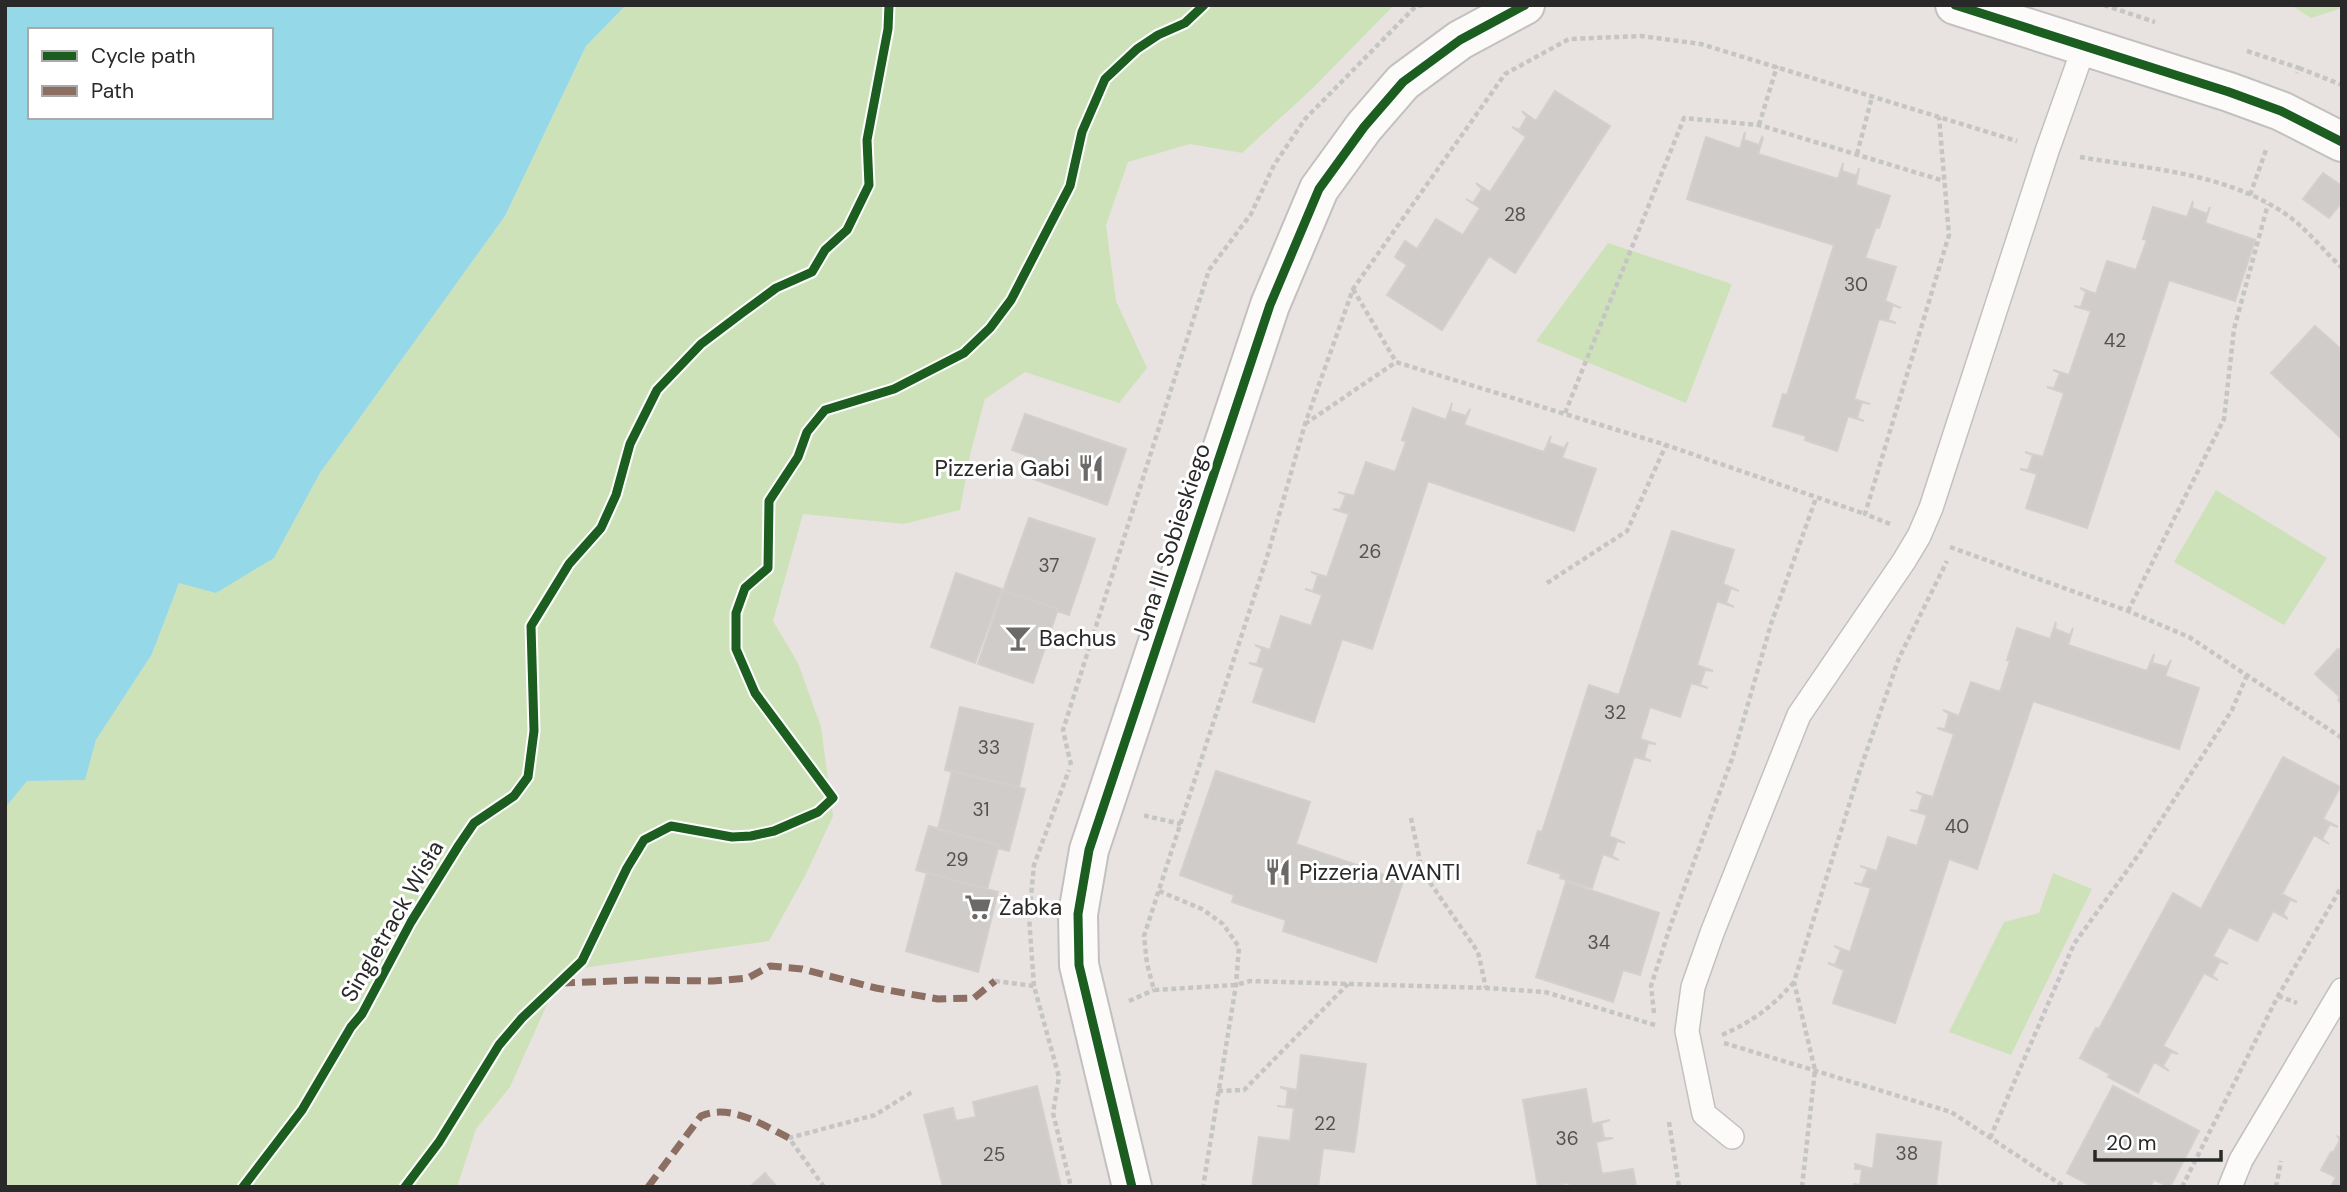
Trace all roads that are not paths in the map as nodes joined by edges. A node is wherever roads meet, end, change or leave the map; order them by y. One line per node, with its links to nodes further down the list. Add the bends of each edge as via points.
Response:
1 (1525, 5): 7 (street, Jana III Sobieskiego, via 1460,40 1403,82 1364,127 1319,189 1261,331 1089,850 1078,914 1079,965)
2 (1955, 5): 3 (street)
3 (2084, 47): 4 (street, via 2281,111); 6 (lane, via 1931,508 1904,561 1799,715 1693,987 1687,1031 1703,1114)
4 (2342, 142)
5 (2342, 989): 8 (lane, via 2241,1160)
6 (1732, 1137)
7 (1132, 1187)
8 (2230, 1187)

